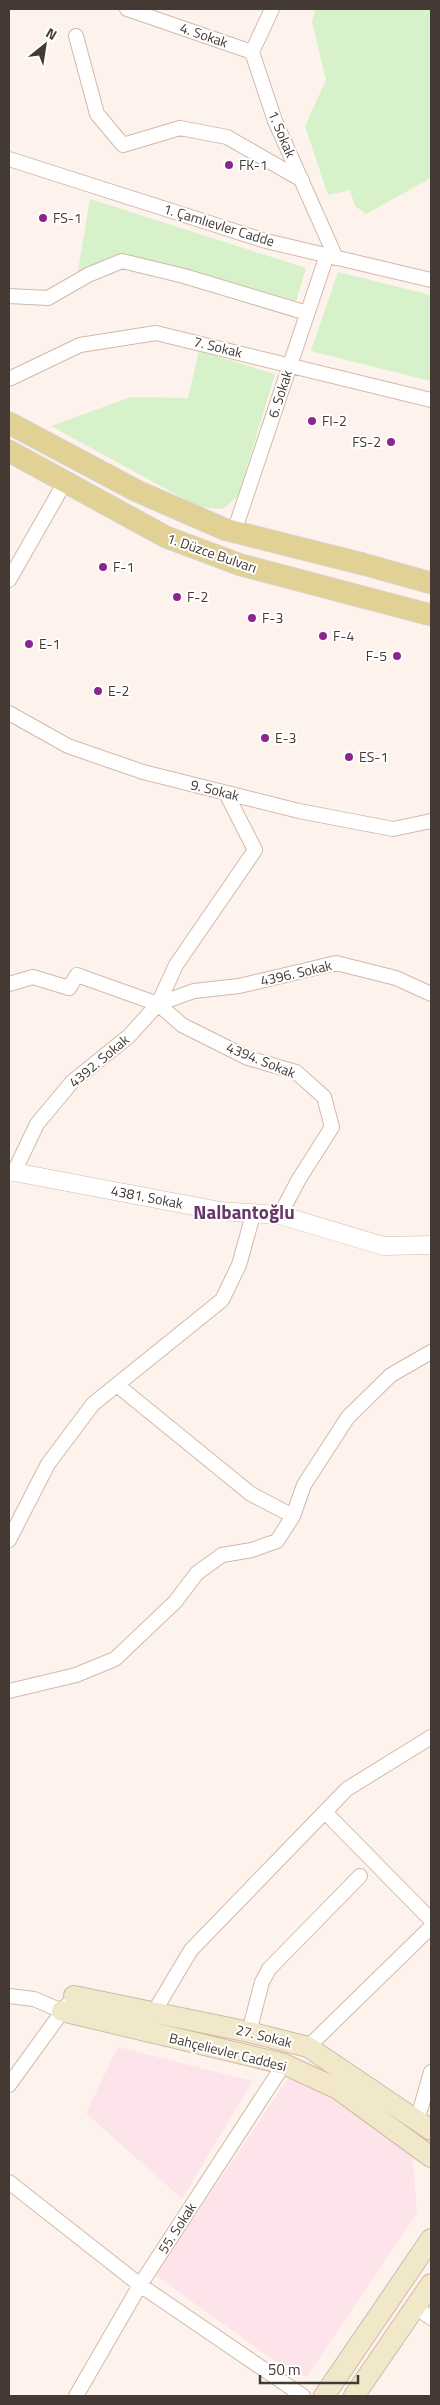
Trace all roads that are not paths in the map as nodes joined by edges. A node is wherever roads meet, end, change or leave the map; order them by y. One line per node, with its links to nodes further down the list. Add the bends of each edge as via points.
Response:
1 (127, 9): 4 (street, 4. Sokak)
2 (268, 11): 4 (street)
3 (76, 36): 6 (street, via 97,114 124,144 180,128 227,137)
4 (252, 52): 6 (street, 1. Sokak, via 275,120)
5 (9, 159): 7 (street, 1. Çamlıevler Cadde, via 266,241)
6 (302, 180): 7 (street, 1. Sokak)
7 (331, 256): 8 (street, 1. Çamlıevler Cadde); 10 (street, 6. Sokak)
8 (431, 280)
9 (9, 296): 10 (street, via 48,298 88,275 122,261)
10 (307, 313): 11 (street, 6. Sokak)
11 (290, 366): 12 (street, 7. Sokak, via 156,333 80,346); 13 (street, 7. Sokak); 17 (street, 6. Sokak)
12 (9, 379)
13 (431, 400)
14 (9, 423): 17 (main road, 1. Düzce Bulvarı, via 137,491)
15 (9, 451): 16 (main road, 1. Düzce Bulvarı)
16 (65, 482): 18 (street); 20 (main road, 1. Düzce Bulvarı, via 166,537 226,559)
17 (234, 532): 19 (main road, 1. Düzce Bulvarı)
18 (9, 580)
19 (431, 584)
20 (431, 615)
21 (9, 712): 22 (street, 9. Sokak, via 68,746 143,772)
22 (226, 793): 23 (street, 9. Sokak, via 393,829); 26 (street, via 255,850 176,965)
23 (431, 821)
24 (9, 984): 26 (street, via 32,977 69,988 77,975)
25 (431, 994): 26 (street, 4396. Sokak, via 396,978 336,963 239,986 194,991)
26 (158, 1004): 27 (street, 4392. Sokak, via 129,1036 72,1082 37,1124); 29 (street, 4394. Sokak, via 182,1025 248,1058 296,1072 324,1096 332,1127)
27 (11, 1172): 28 (street, 4381. Sokak)
28 (253, 1215): 29 (street, 4381. Sokak); 32 (street, via 239,1265 222,1300)
29 (280, 1215): 30 (street, 4381. Sokak, via 384,1246)
30 (431, 1245)
31 (431, 1352): 33 (street, via 391,1374 348,1417 304,1485)
32 (116, 1386): 33 (street, via 251,1494); 34 (street, via 93,1404 48,1464)
33 (293, 1516): 35 (street, via 277,1541 252,1550 222,1555 197,1573 175,1602 115,1658 76,1675)
34 (9, 1540)
35 (9, 1691)
36 (431, 1737): 37 (street, via 348,1789)
37 (325, 1812): 39 (street); 43 (street, via 191,1950)
38 (360, 1876): 44 (street, via 269,1969 262,1982)
39 (431, 1920)
40 (431, 1927): 45 (street)
41 (9, 1996): 42 (street)
42 (68, 2003): 43 (main road, 27. Sokak); 46 (main road, Bahçelievler Caddesi); 48 (street)
43 (154, 2012): 44 (main road, 27. Sokak)
44 (249, 2032): 45 (main road, 27. Sokak)
45 (308, 2047): 49 (main road, 27. Sokak)
46 (284, 2064): 50 (main road, Bahçelievler Caddesi, via 338,2089); 54 (street, 55. Sokak)
47 (431, 2072): 49 (street)
48 (9, 2086)
49 (424, 2125)
50 (431, 2157)
51 (9, 2182): 54 (street)
52 (431, 2239): 58 (main road)
53 (431, 2284): 55 (main road)
54 (140, 2285): 56 (street, 55. Sokak); 57 (street)
55 (423, 2313): 59 (main road)
56 (76, 2396)
57 (303, 2396)
58 (324, 2396)
59 (354, 2396)

